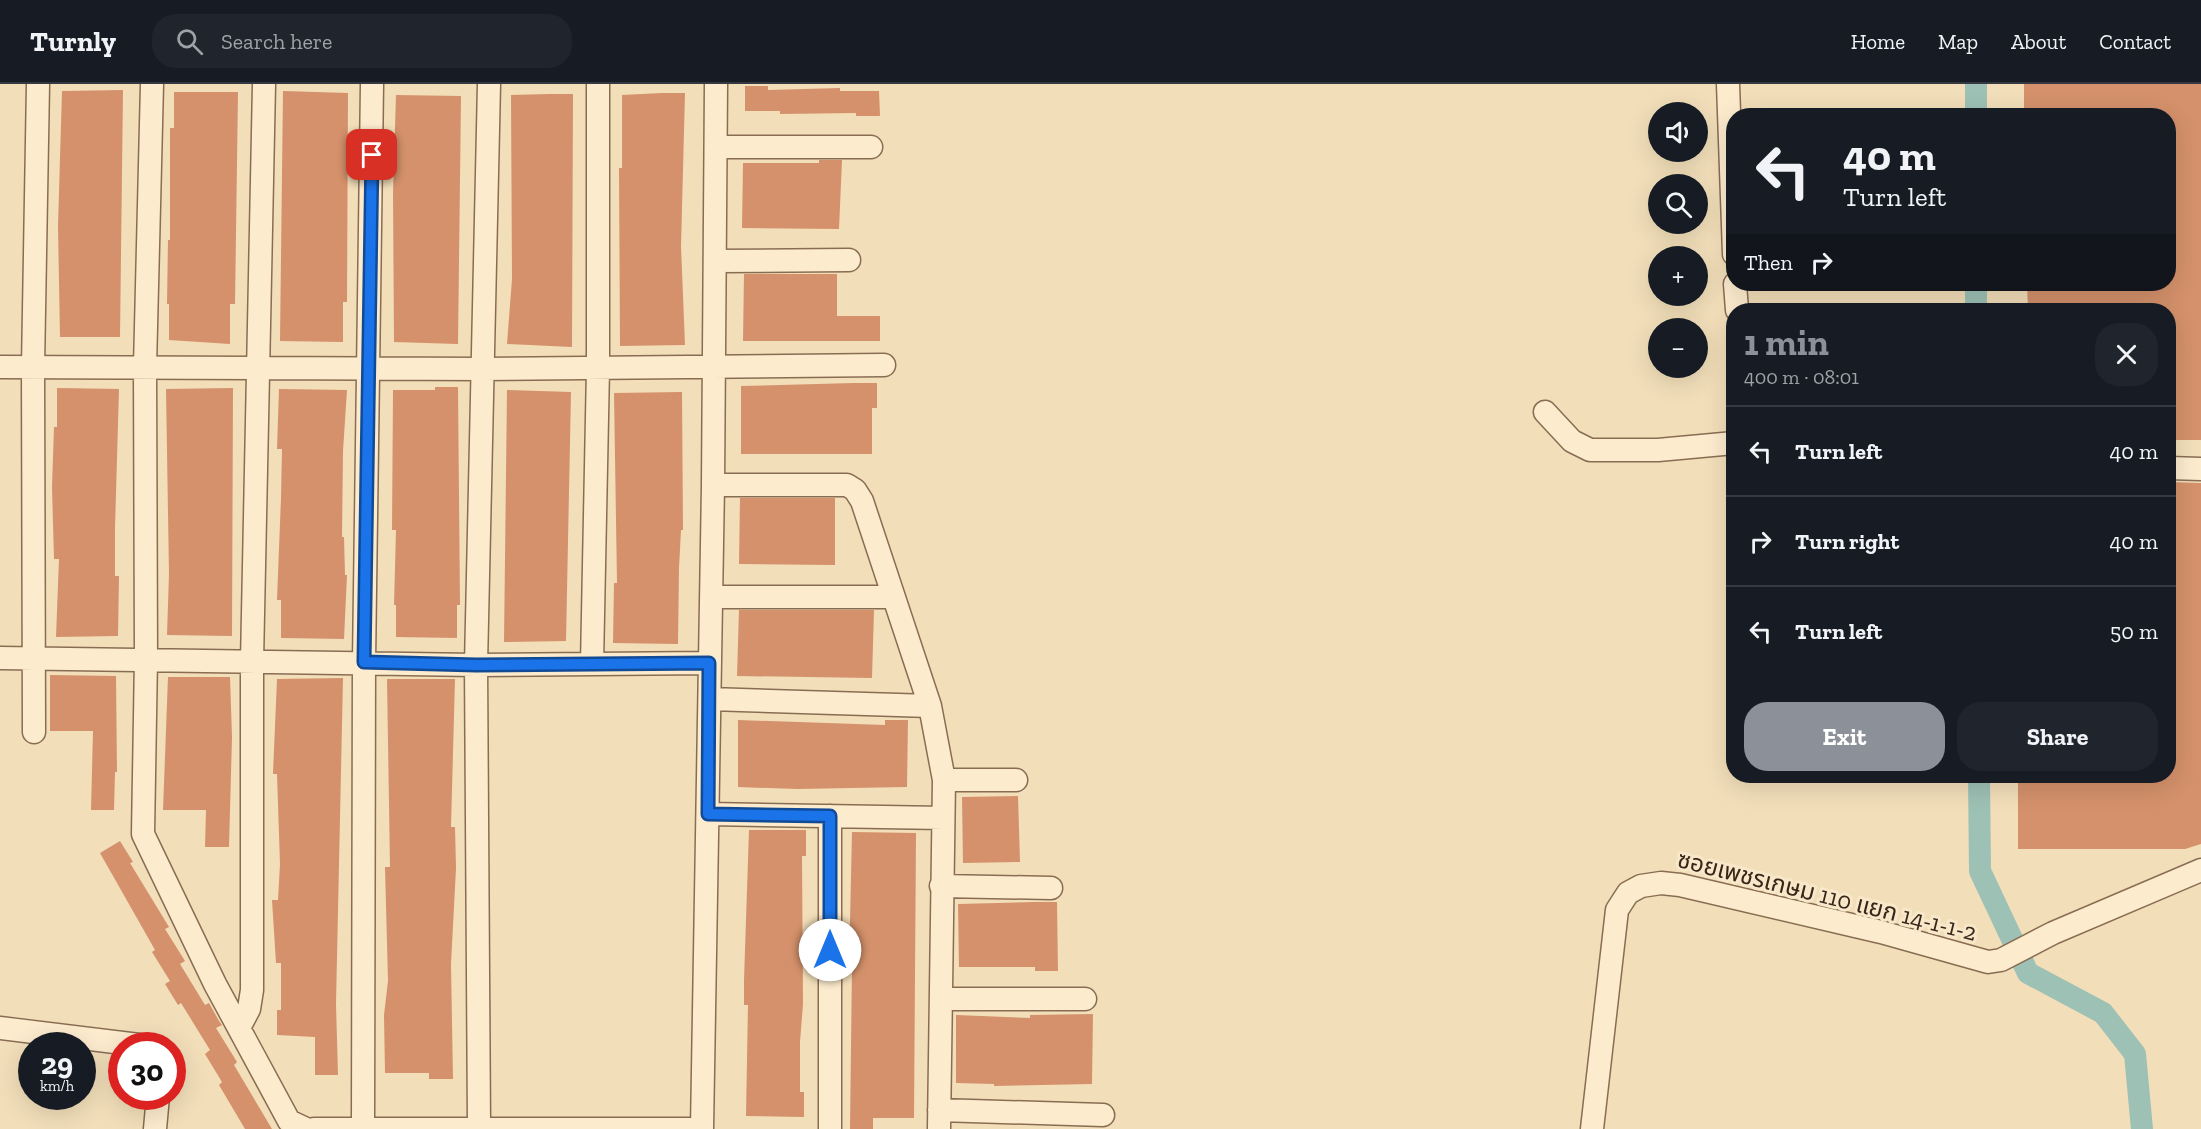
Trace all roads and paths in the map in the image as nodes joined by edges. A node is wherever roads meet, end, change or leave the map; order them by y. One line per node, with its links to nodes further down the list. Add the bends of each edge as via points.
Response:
1 (38, 84): 16 (street)
2 (152, 84): 17 (street)
3 (264, 84): 21 (street)
4 (372, 84): 18 (street)
5 (489, 84): 22 (street)
6 (598, 84): 19 (street)
7 (716, 84): 10 (street)
8 (1728, 84): 9 (street)
9 (1729, 108)
10 (716, 147): 11 (street); 13 (street)
11 (871, 147)
12 (849, 260): 13 (street)
13 (716, 261): 20 (street)
14 (884, 365): 20 (street)
15 (0, 366): 16 (street)
16 (33, 367): 17 (street); 31 (street)
17 (145, 367): 21 (street); 32 (street)
18 (370, 368): 21 (street); 22 (street); 34 (street)
19 (598, 368): 20 (street); 22 (street); 36 (street)
20 (714, 368): 27 (street)
21 (256, 369): 33 (street)
22 (482, 369): 37 (street)
23 (1545, 412): 24 (street, via 1572,441 1590,450 1658,450)
24 (1726, 444)
25 (2176, 468): 26 (street)
26 (2201, 469)
27 (713, 485): 28 (street); 29 (street, via 835,484 855,490 862,501)
28 (712, 597): 29 (street); 35 (street)
29 (892, 597): 39 (street)
30 (0, 658): 31 (street)
31 (32, 658): 32 (street); 40 (street)
32 (146, 658): 33 (street); 52 (street, via 143,834)
33 (252, 662): 34 (street); 52 (street, via 252,990 249,1009)
34 (364, 662): 37 (street); 58 (street)
35 (709, 663): 36 (street); 38 (street)
36 (592, 664): 37 (street)
37 (476, 665): 57 (street)
38 (710, 699): 39 (street); 43 (street)
39 (930, 706): 41 (street)
40 (34, 732)
41 (944, 780): 42 (street); 45 (street)
42 (1016, 780)
43 (708, 814): 44 (street); 65 (street)
44 (830, 816): 45 (street); 66 (street)
45 (943, 818): 47 (street)
46 (2201, 870): 67 (street, ซอยเพชรเกษม 110 แยก 14-1-1-2, via 2001,960 1988,962 1708,891 1661,883 1641,886 1628,893 1617,910)
47 (941, 886): 48 (street); 49 (street)
48 (1051, 888)
49 (942, 999): 50 (street); 56 (street)
50 (1085, 999)
51 (0, 1028): 53 (street)
52 (239, 1028): 61 (street, via 289,1121)
53 (108, 1041)
54 (157, 1110): 60 (street)
55 (1102, 1115): 56 (street)
56 (939, 1120)
57 (479, 1127): 59 (street); 64 (street)
58 (363, 1128): 59 (street); 63 (street)
59 (454, 1128)
60 (155, 1129)
61 (306, 1129)
62 (314, 1129): 63 (street)
63 (343, 1129)
64 (690, 1129)
65 (702, 1129)
66 (830, 1129)
67 (1592, 1129)

